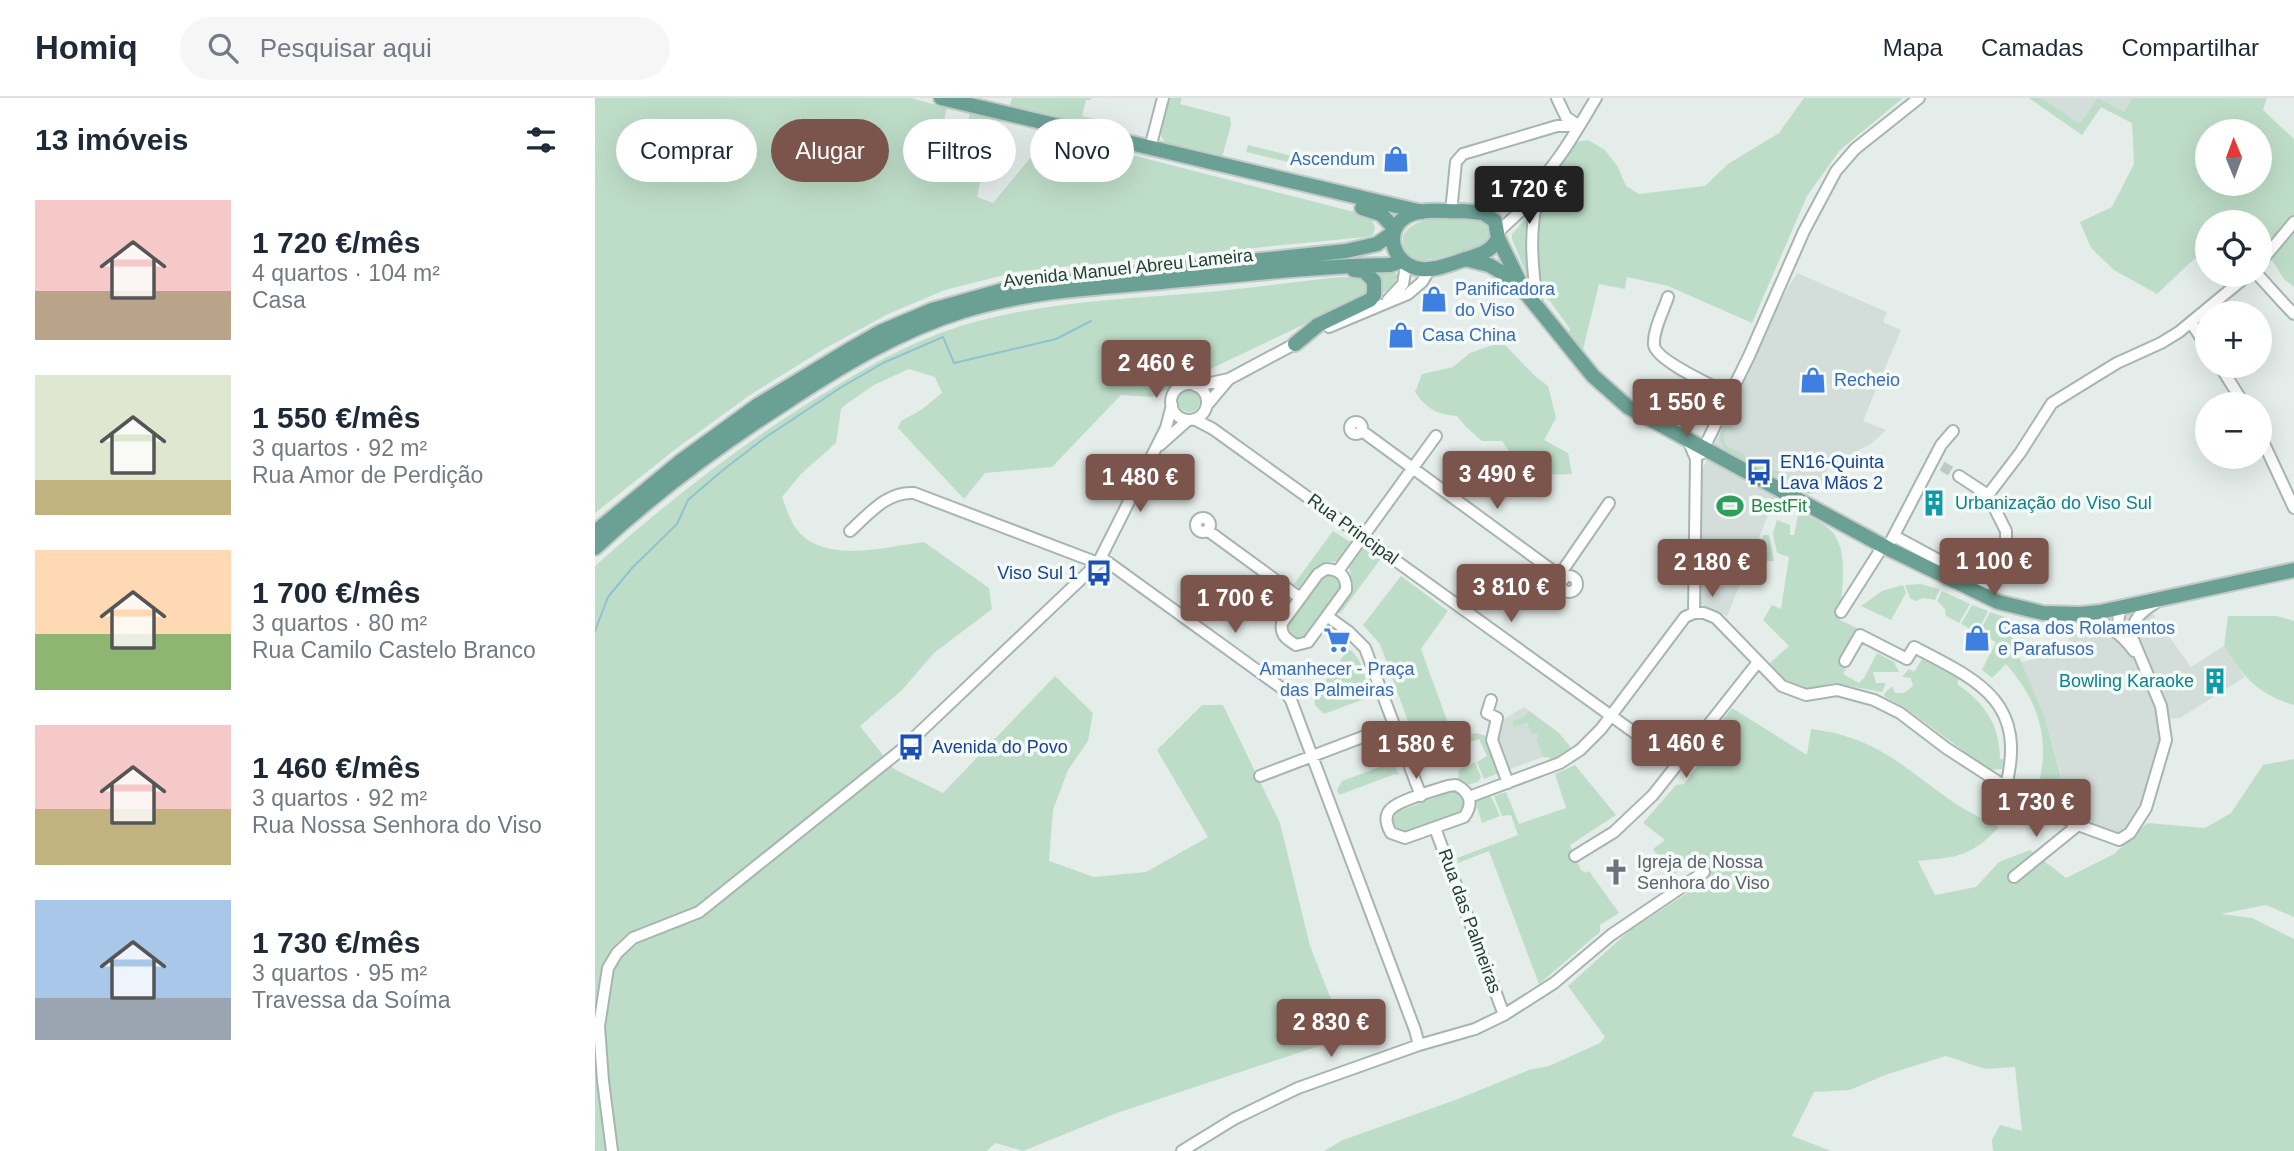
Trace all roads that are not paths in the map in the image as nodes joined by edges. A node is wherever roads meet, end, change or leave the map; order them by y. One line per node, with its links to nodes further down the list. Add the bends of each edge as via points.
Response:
1 (941, 98): 8 (main road)
2 (1163, 98): 8 (street)
3 (1557, 98): 6 (street, via 1566,117)
4 (1596, 98): 6 (street)
5 (1919, 98): 35 (street, via 1855,149 1836,171)
6 (1579, 126): 7 (street); 12 (street, via 1557,126 1462,154 1456,162)
7 (1571, 136): 10 (street); 13 (street, via 1529,190)
8 (1150, 148): 9 (main road)
9 (1168, 152): 11 (main road); 15 (main road, via 1379,213)
10 (1538, 195): 16 (street); 28 (street, via 1531,242)
11 (1422, 212): 12 (main road); 15 (main road, Avenida Manuel Abreu Lameira, via 1406,217)
12 (1451, 212): 13 (main road)
13 (1478, 212): 16 (main road, via 1493,218)
14 (2294, 222): 17 (street)
15 (1394, 231): 19 (main road, via 1394,248); 54 (main road, Avenida Manuel Abreu Lameira, via 1377,244 1346,251 1021,285 932,310 861,342 758,405)
16 (1498, 235): 18 (main road, via 1489,250); 24 (main road)
17 (2272, 248)
18 (1465, 259): 20 (main road); 24 (main road, via 1496,268)
19 (1404, 263): 20 (main road, Avenida Manuel Abreu Lameira); 21 (main road, Avenida Manuel Abreu Lameira); 26 (street, via 1403,284)
20 (1430, 269): 26 (street, via 1408,294)
21 (1283, 271): 32 (main road, via 1364,271 1374,281 1370,300 1318,325); 57 (main road, Avenida Manuel Abreu Lameira, via 1021,297 925,325 844,366 751,425)
22 (2234, 287): 30 (street)
23 (2270, 288): 27 (street); 29 (street)
24 (1525, 292): 28 (main road)
25 (1668, 297): 35 (street, via 1655,333 1657,353)
26 (1386, 302): 32 (street)
27 (2294, 306)
28 (1538, 311): 44 (main road, via 1611,394)
29 (2294, 314)
30 (2192, 324): 31 (street); 49 (street, via 2057,399)
31 (2195, 329)
32 (1295, 344): 33 (street)
33 (1229, 379): 34 (street); 37 (street)
34 (1196, 386): 36 (street, via 1181,387 1173,394); 37 (street, via 1204,392)
35 (1731, 395): 44 (street)
36 (1172, 405): 38 (street, via 1179,417); 43 (street)
37 (1206, 407): 38 (street); 39 (street)
38 (1191, 419): 39 (street, Rua Principal); 43 (street)
39 (1213, 429): 55 (street, Rua Principal)
40 (1361, 431): 47 (street)
41 (1953, 431): 56 (street)
42 (1436, 436): 47 (street)
43 (1156, 449): 58 (street)
44 (1699, 449): 45 (main road); 45 (street, via 1707,457); 65 (street)
45 (1722, 458): 56 (main road)
46 (2272, 461): 51 (street)
47 (1412, 469): 50 (street, via 1564,573); 55 (street)
48 (1959, 476): 49 (street)
49 (1988, 495): 56 (street, via 2006,540 1985,585)
50 (1609, 503)
51 (2294, 508)
52 (1207, 530): 61 (street)
53 (850, 531): 58 (street, via 887,499 914,493)
54 (595, 532)
55 (1364, 536): 60 (street); 72 (street, Rua Principal)
56 (1888, 543): 64 (street); 66 (main road, via 1998,602 2039,612)
57 (595, 548)
58 (1100, 560): 74 (street, via 1283,689); 88 (street, via 899,751 699,912 633,938 617,953 608,968 599,1026)
59 (2294, 570): 62 (main road)
60 (1338, 571): 61 (street, via 1326,569 1318,574); 67 (street, via 1347,582 1346,590)
61 (1300, 598): 67 (street, via 1282,624 1284,638 1296,645 1308,642)
62 (2160, 600): 63 (main road); 68 (street, via 2139,615)
63 (2120, 609): 66 (main road); 68 (street)
64 (1841, 612)
65 (1694, 613): 70 (street, via 1716,618); 72 (street, via 1685,617)
66 (2080, 614): 68 (street)
67 (1327, 616): 73 (street, via 1365,648)
68 (2128, 637): 81 (street, via 2161,706 2166,740 2146,808 2130,833 2119,840)
69 (1845, 661): 78 (street, via 1860,635 1907,659 1914,648 1979,683 1997,702 2011,737)
70 (1758, 662): 75 (street); 78 (street, via 1782,685 1806,695 1837,690 1887,706)
71 (1491, 700): 77 (street, via 1487,713 1497,718 1492,740)
72 (1611, 716): 75 (street, Rua Principal); 77 (street, via 1580,750 1560,764)
73 (1394, 724): 74 (street); 79 (street)
74 (1313, 756): 76 (street); 87 (street)
75 (1678, 764): 83 (street, via 1633,816)
76 (1260, 776)
77 (1507, 783): 80 (street)
78 (2006, 786): 81 (street)
79 (1421, 796): 80 (street, via 1456,785); 82 (street, via 1389,810 1388,828 1405,838)
80 (1469, 797): 82 (street, via 1464,817)
81 (2078, 825): 85 (street)
82 (1435, 828): 86 (street, Rua das Palmeiras)
83 (1576, 856)
84 (1703, 872): 86 (street)
85 (2014, 877)
86 (1504, 1015): 87 (street, via 1475,1029)
87 (1419, 1045): 89 (street, via 1298,1088)
88 (612, 1151)
89 (1182, 1151)

